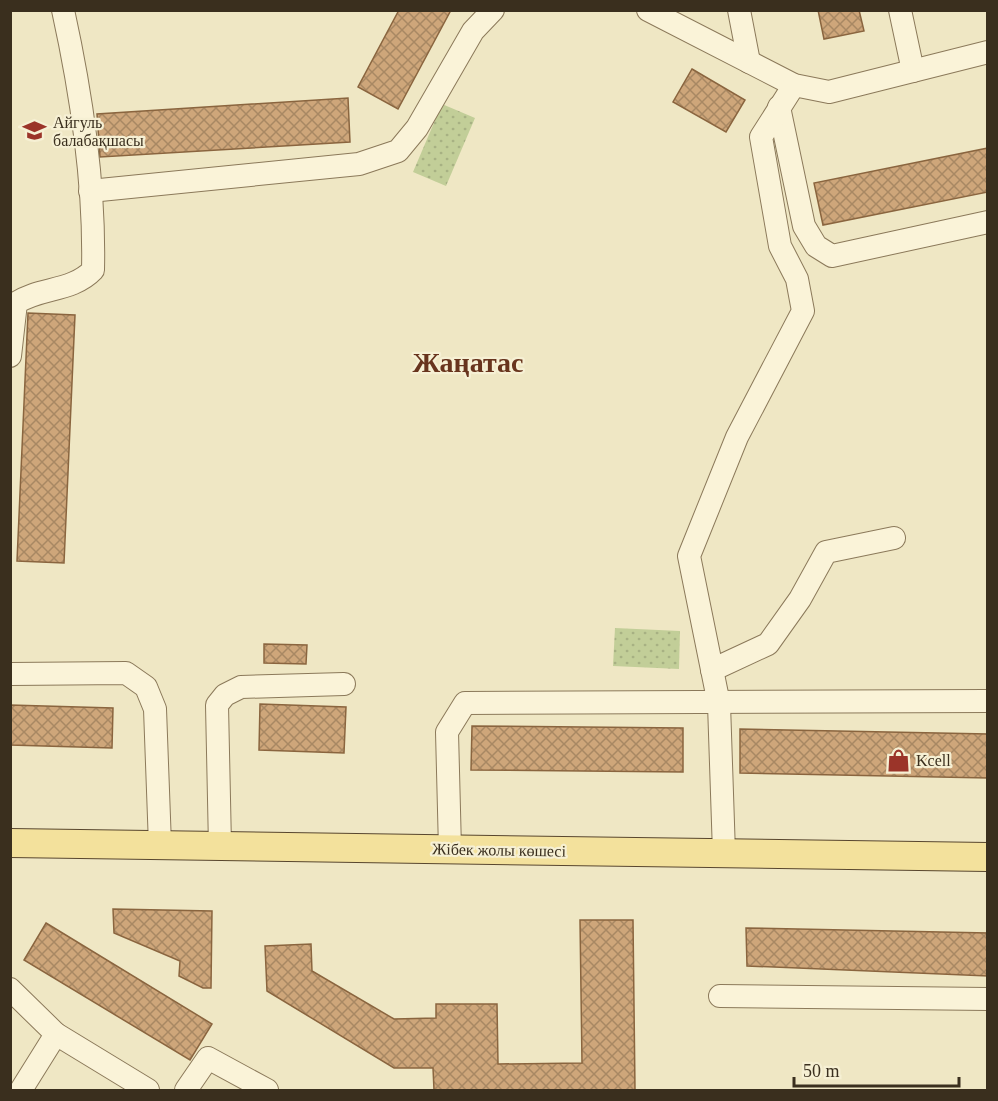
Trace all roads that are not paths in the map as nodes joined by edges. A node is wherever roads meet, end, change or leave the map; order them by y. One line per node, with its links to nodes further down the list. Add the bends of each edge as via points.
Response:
1 (63, 10): 13 (lane, via 73,54)
2 (483, 10): 7 (lane)
3 (493, 10): 7 (lane)
4 (648, 10): 9 (lane)
5 (739, 10): 9 (lane)
6 (900, 10): 10 (lane)
7 (473, 31): 13 (lane, via 417,129 398,151 359,164)
8 (987, 52): 10 (lane)
9 (749, 62): 11 (lane)
10 (913, 71): 11 (lane, via 829,92)
11 (794, 85): 12 (lane)
12 (779, 107): 14 (lane, via 804,226 816,246 832,256); 17 (lane, via 761,137 764,164 780,246 797,279 802,311 737,436 688,556)
13 (90, 191): 15 (lane, via 94,216 93,270 83,280 27,295 16,303)
14 (987, 222)
15 (10, 356)
16 (894, 538): 17 (lane, via 826,552 800,599 768,644)
17 (712, 670): 21 (lane)
18 (10, 674): 23 (lane, via 126,673 146,687 155,710)
19 (344, 684): 24 (lane, via 241,687 225,695 217,705)
20 (987, 701): 21 (lane)
21 (719, 704): 25 (lane, via 465,703 447,732); 26 (lane)
22 (10, 843): 23 (main road, Жібек жолы көшесі)
23 (160, 845): 24 (main road, Жібек жолы көшесі)
24 (220, 846): 25 (main road, Жібек жолы көшесі)
25 (450, 849): 26 (main road, Жібек жолы көшесі)
26 (724, 853): 27 (main road, Жібек жолы көшесі)
27 (987, 857)
28 (10, 989): 31 (lane)
29 (720, 996): 30 (lane)
30 (987, 999)
31 (56, 1034): 32 (lane); 33 (lane)
32 (21, 1090)
33 (148, 1090)
34 (186, 1090): 35 (lane, via 208,1058)
35 (267, 1090)

